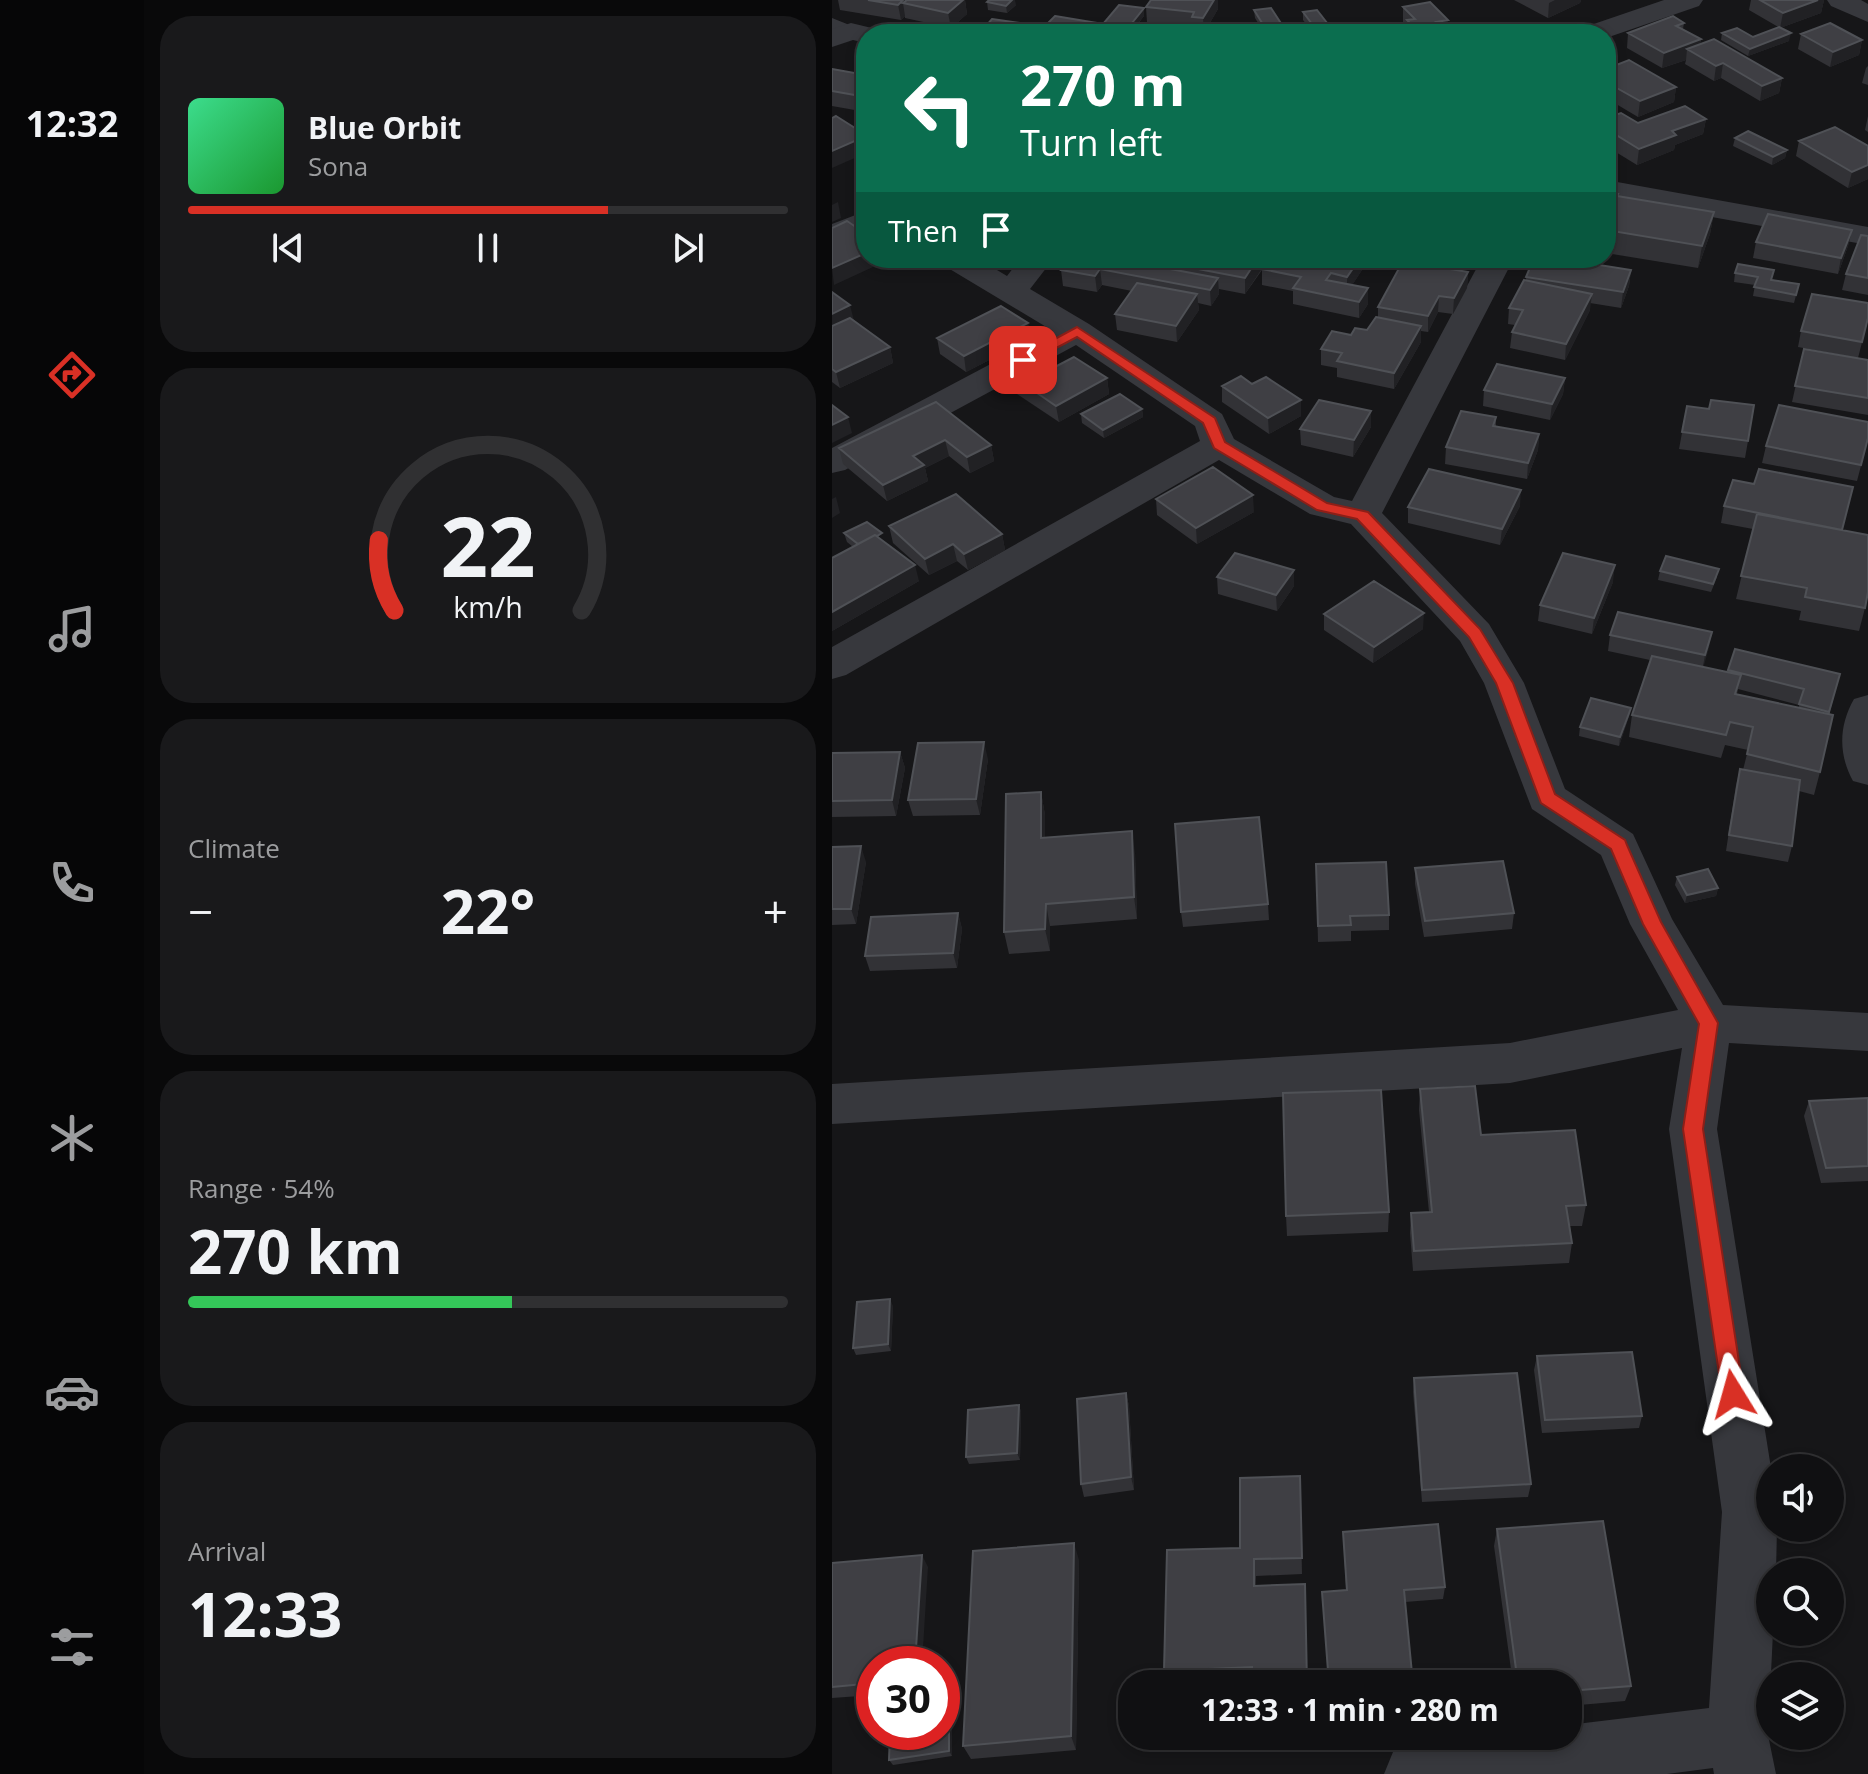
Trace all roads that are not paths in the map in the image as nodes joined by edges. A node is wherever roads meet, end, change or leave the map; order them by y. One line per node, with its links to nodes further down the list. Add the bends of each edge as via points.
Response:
1 (1690, 0): 4 (street)
2 (1840, 0): 3 (street)
3 (1868, 14)
4 (1616, 26)
5 (1616, 191): 7 (street)
6 (856, 224): 8 (street)
7 (1861, 229)
8 (832, 235)
9 (971, 268): 12 (street)
10 (1030, 268): 12 (street)
11 (1493, 268): 16 (street)
12 (1011, 292): 13 (street)
13 (1077, 331): 14 (street, via 1210,421); 15 (street)
14 (1219, 445): 16 (street, via 1323,506); 17 (street)
15 (832, 462)
16 (1363, 515): 20 (street, via 1475,633 1504,683 1547,798 1618,845 1652,924)
17 (832, 665)
18 (1868, 709): 19 (street, via 1861,732)
19 (1868, 770)
20 (1709, 1023): 21 (street); 22 (street, via 1510,1063); 23 (street, via 1693,1129 1750,1512)
21 (1868, 1032)
22 (832, 1104)
23 (1741, 1755): 24 (street)
24 (1415, 1774)

